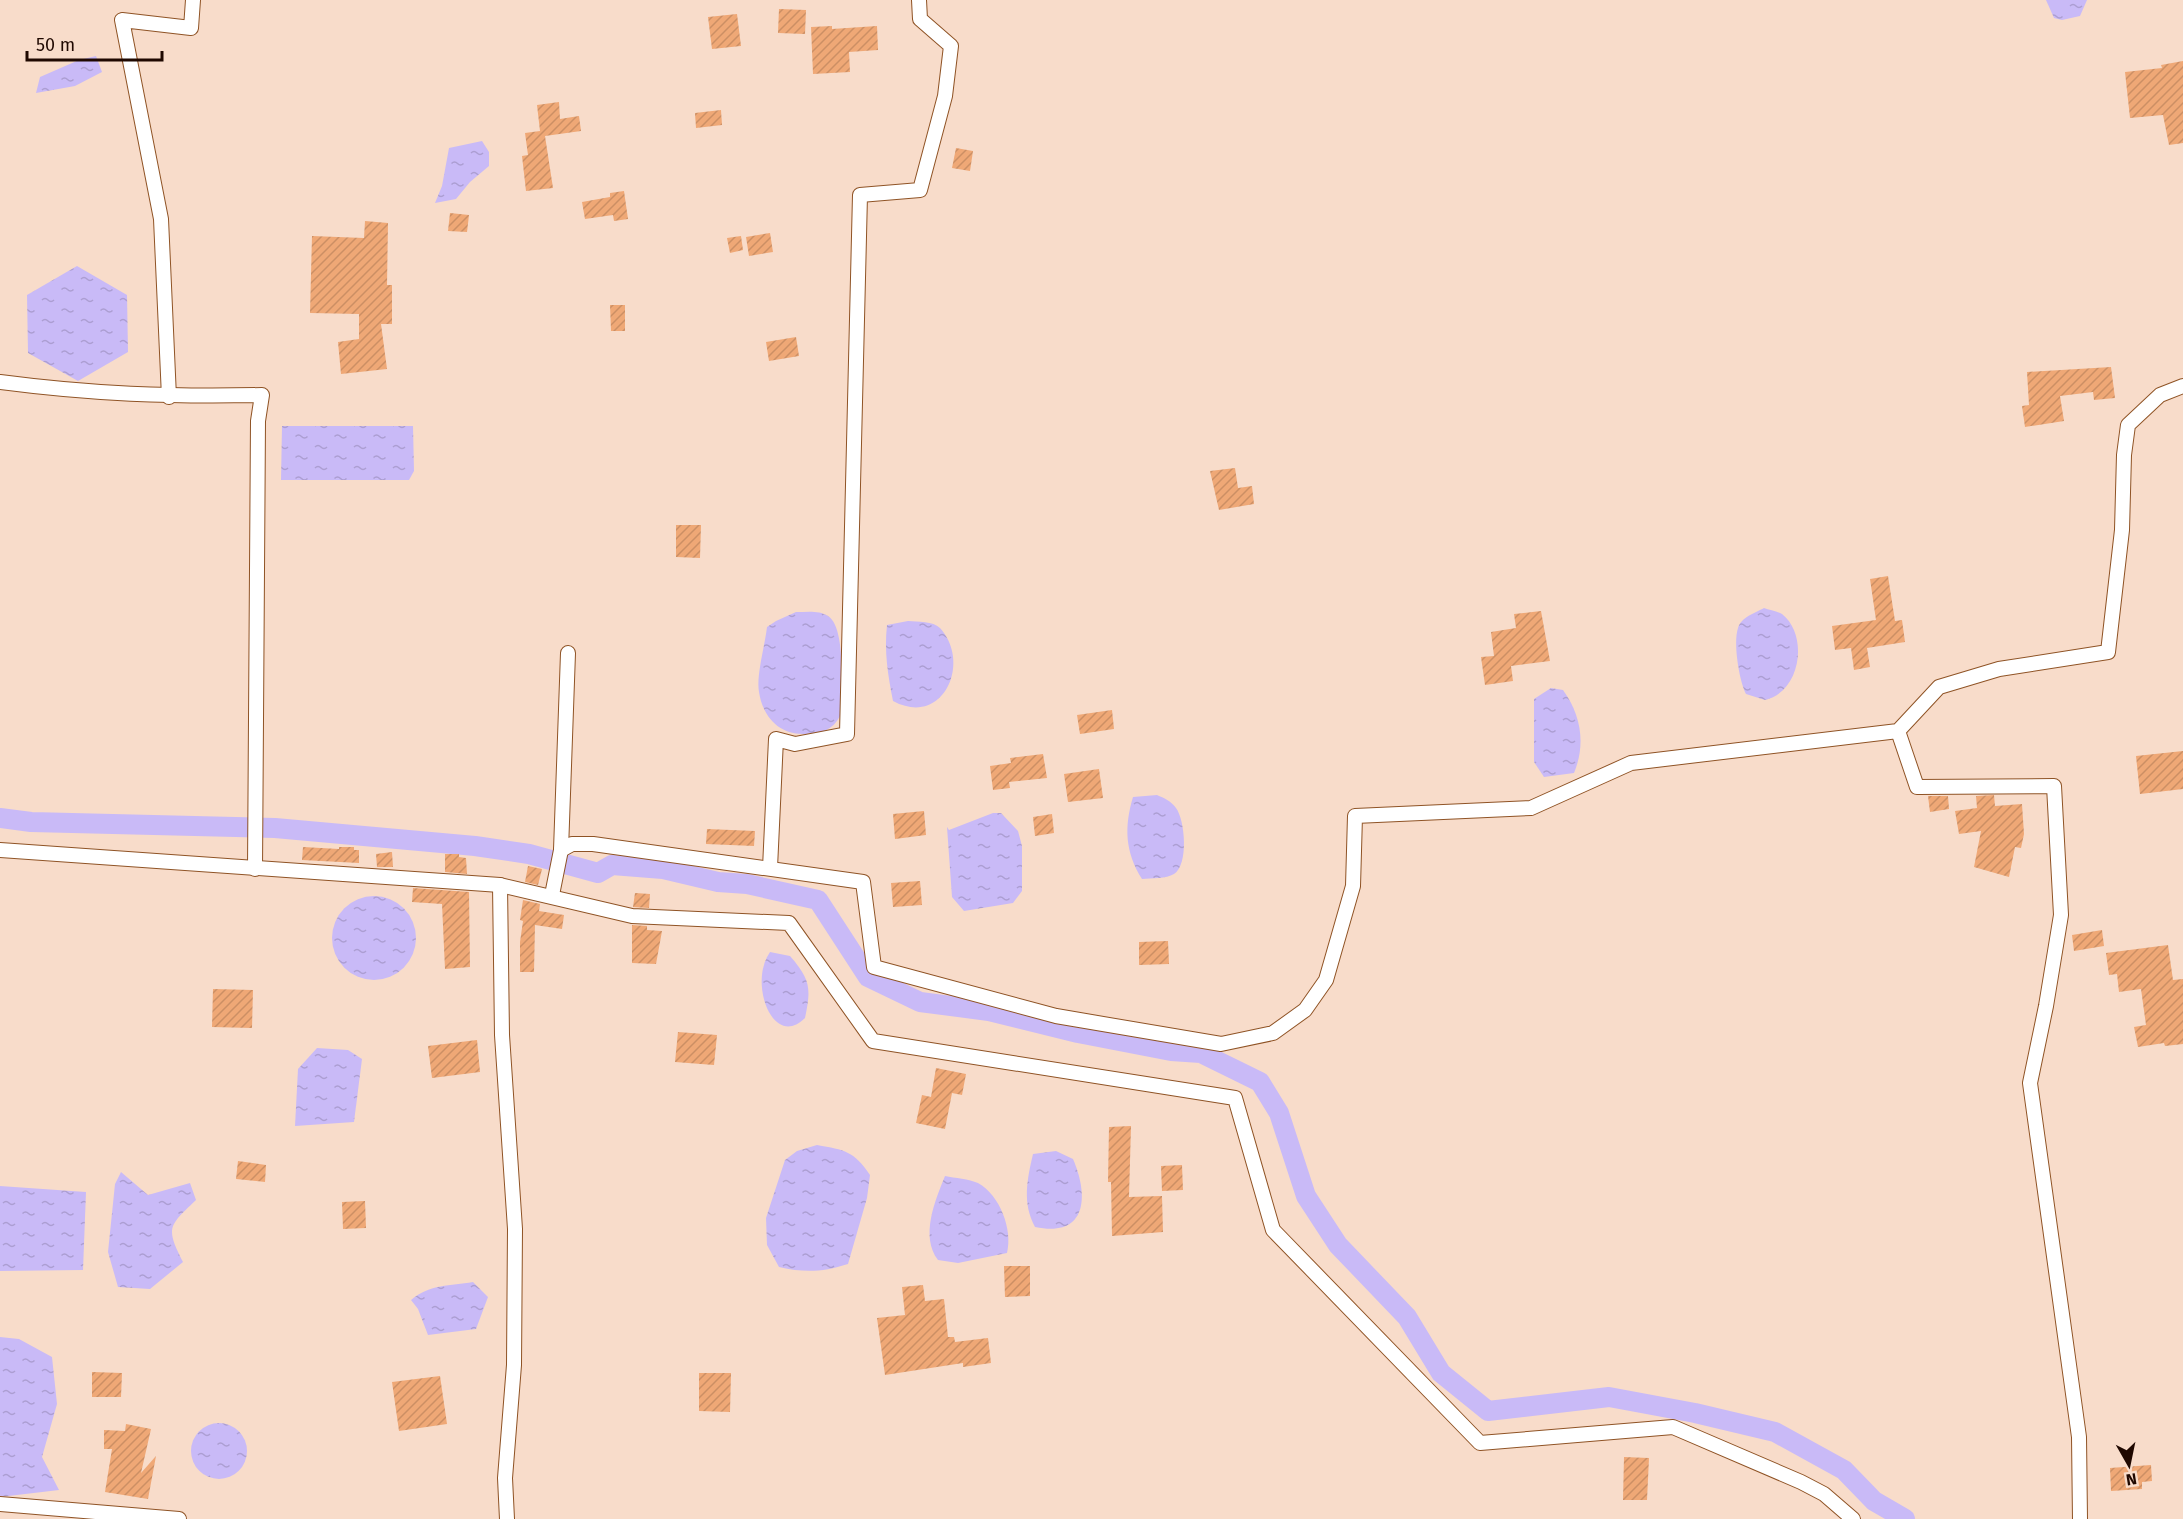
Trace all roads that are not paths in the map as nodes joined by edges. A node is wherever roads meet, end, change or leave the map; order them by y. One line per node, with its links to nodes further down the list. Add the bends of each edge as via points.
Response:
1 (193, 0): 5 (street, via 191,28 122,20 161,219)
2 (919, 0): 10 (street, via 920,19 951,46 945,96 920,190 860,195 847,734 795,744 776,740)
3 (0, 382): 5 (street, via 79,393)
4 (2183, 386): 7 (street, via 2160,395 2128,425 2122,530 2108,652 1999,669 1939,687)
5 (169, 397): 11 (street, via 262,395 258,421)
6 (568, 653): 9 (street)
7 (1898, 731): 10 (street, via 1631,764 1531,808 1355,816 1353,886 1326,980 1305,1010 1273,1033 1221,1044 1056,1016 874,967 863,882); 18 (street, via 1917,787 2054,786 2061,915 2030,1083 2079,1437)
8 (0, 850): 11 (street)
9 (561, 850): 10 (street, via 572,844 592,844); 13 (street)
10 (770, 868)
11 (255, 869): 12 (street)
12 (500, 885): 13 (street); 16 (street, via 502,1035 515,1229 514,1365 505,1478)
13 (553, 893): 17 (street, via 632,916 789,923 873,1041 1235,1098 1273,1230 1480,1443 1673,1427 1809,1486)
14 (0, 1504): 15 (street)
15 (178, 1519)
16 (507, 1519)
17 (1853, 1519)
18 (2080, 1519)

